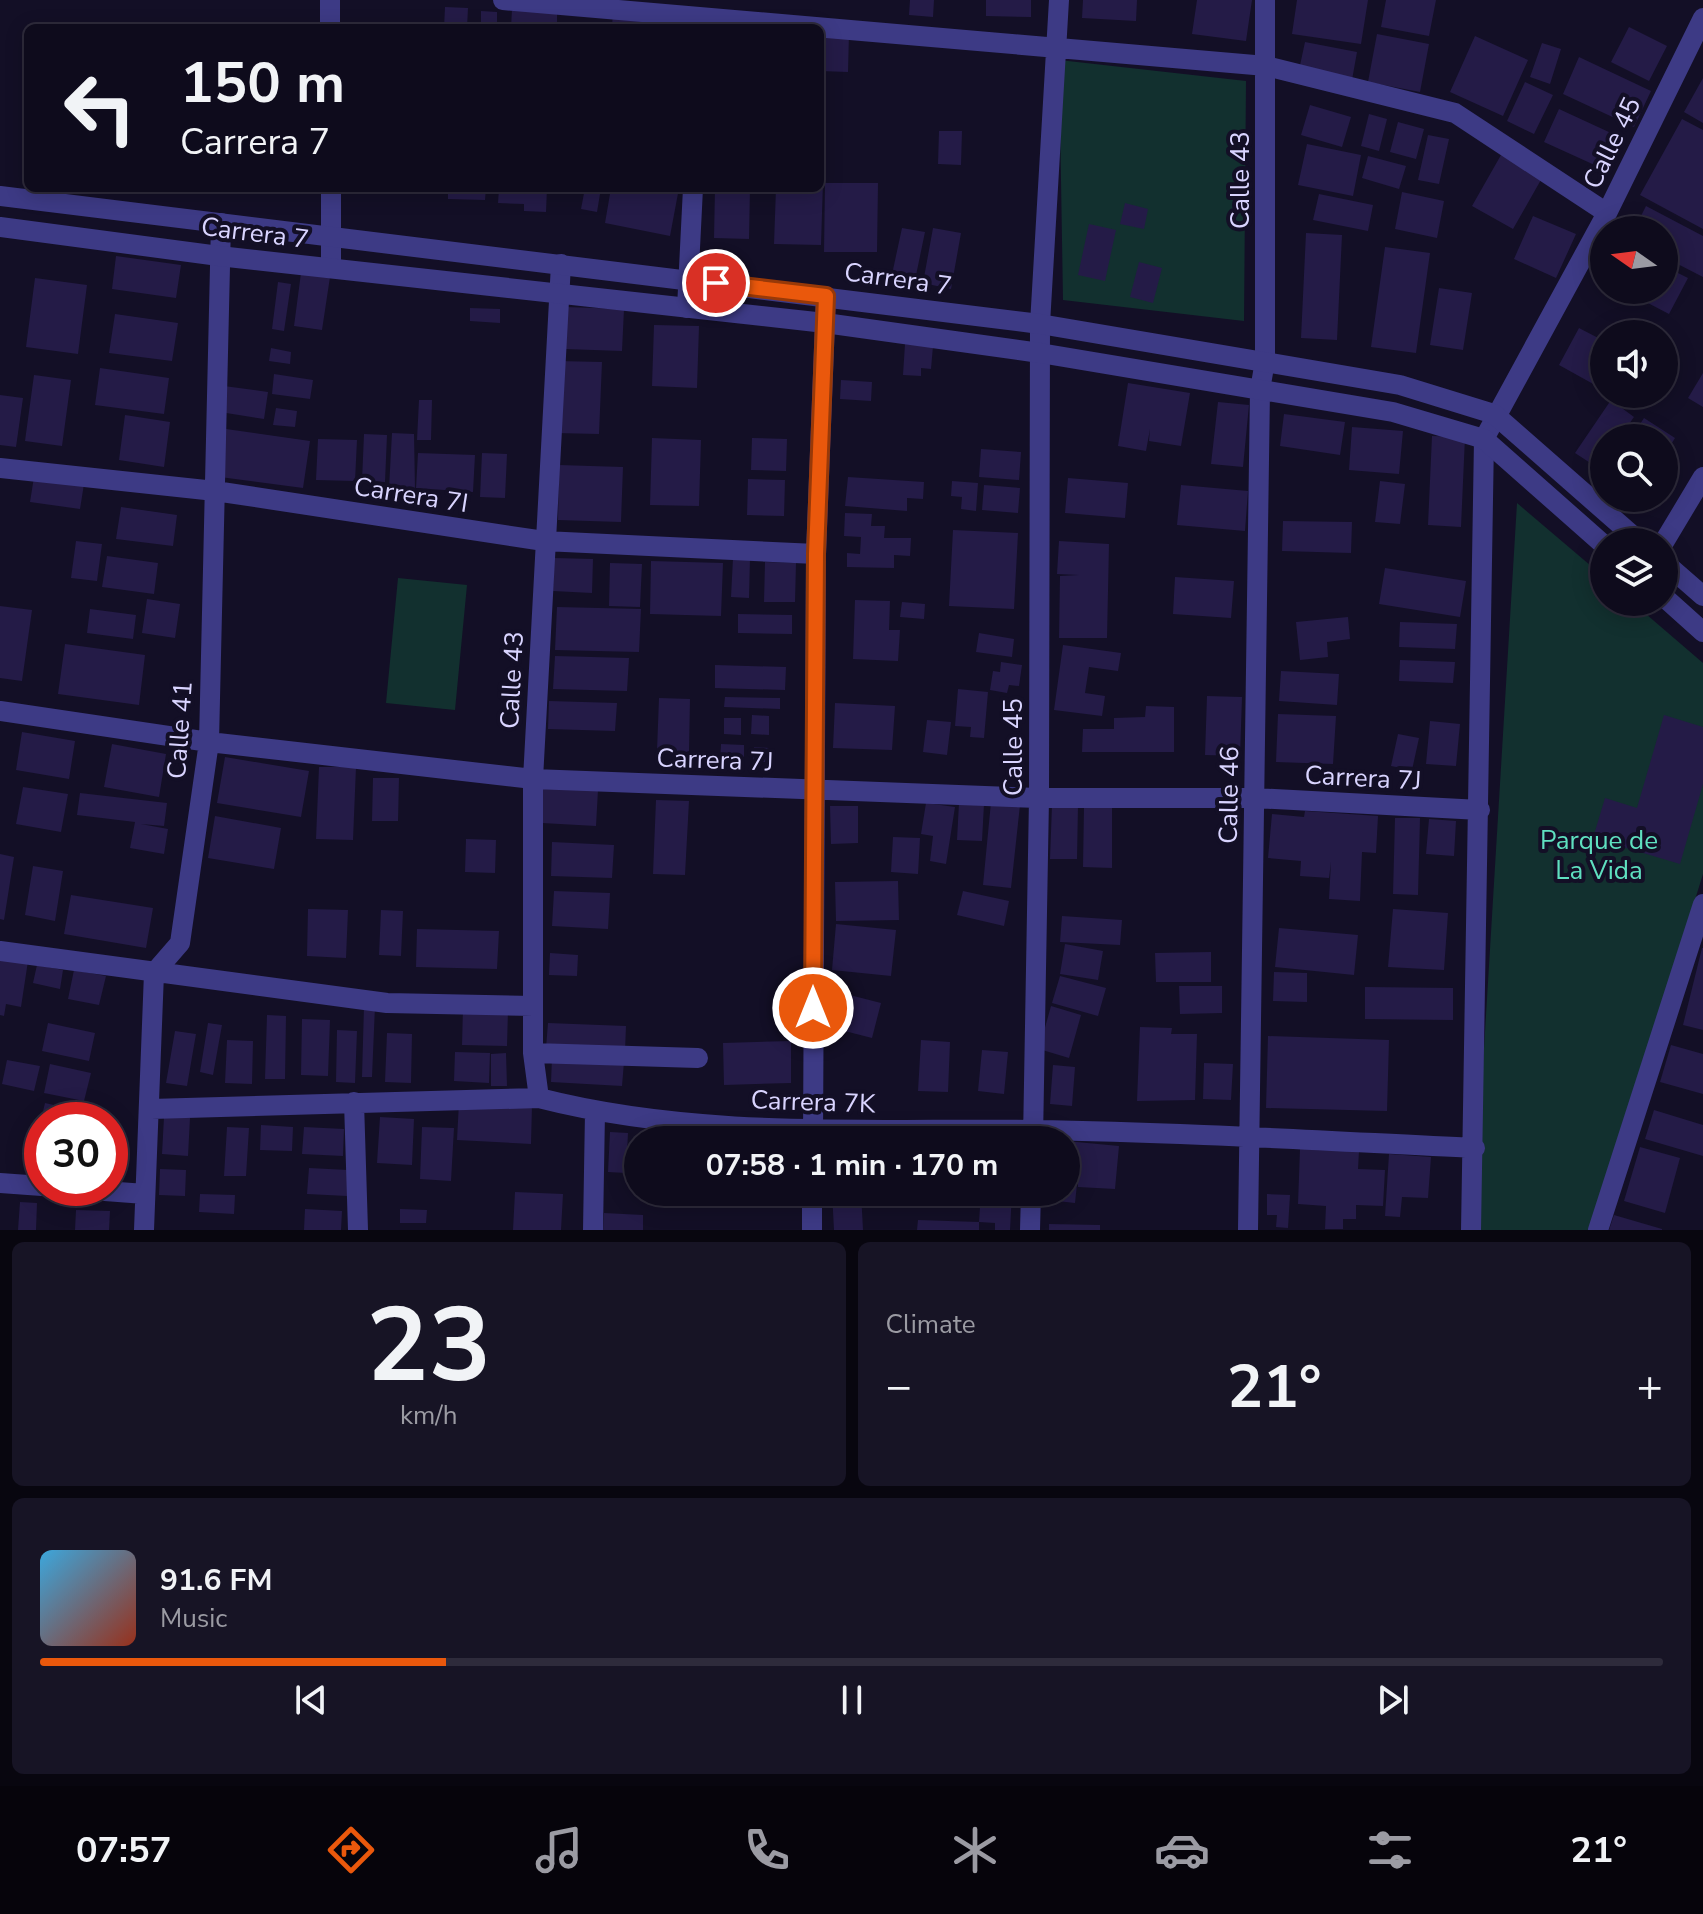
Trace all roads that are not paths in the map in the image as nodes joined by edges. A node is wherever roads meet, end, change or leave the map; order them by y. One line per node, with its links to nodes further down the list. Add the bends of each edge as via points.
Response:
1 (330, 0): 7 (street)
2 (503, 0): 5 (street)
3 (1059, 0): 10 (street)
4 (1265, 0): 11 (street, Calle 43)
5 (703, 15): 8 (street)
6 (1703, 18): 15 (street, Calle 45)
7 (330, 24)
8 (800, 24)
9 (824, 26): 10 (street)
10 (1059, 48): 11 (street); 27 (street)
11 (1266, 66): 15 (street, via 1455,113); 29 (street, Calle 43)
12 (331, 192): 18 (street)
13 (693, 192): 22 (street)
14 (0, 196): 16 (street, Carrera 7)
15 (1607, 213): 31 (street, Calle 45)
16 (221, 223): 18 (street, Carrera 7); 19 (street, Calle 41)
17 (0, 227): 19 (street, Carrera 7)
18 (331, 237): 20 (street, Carrera 7); 21 (street)
19 (219, 256): 21 (street, Carrera 7); 35 (street, Calle 41)
20 (561, 264): 22 (street, Carrera 7); 23 (street, Calle 43)
21 (331, 268): 23 (street, Carrera 7)
22 (688, 280): 24 (street, Carrera 7); 25 (street)
23 (558, 293): 25 (street, Carrera 7); 39 (street, Calle 43)
24 (826, 296): 26 (street); 27 (street, Carrera 7)
25 (687, 308): 26 (street, Carrera 7)
26 (825, 323): 28 (street, Carrera 7); 40 (street)
27 (1040, 324): 28 (street); 29 (street, Carrera 7)
28 (1040, 353): 30 (street, Carrera 7); 49 (street, Calle 45)
29 (1265, 361): 30 (street, Calle 46); 31 (street, Carrera 7, via 1400,385)
30 (1260, 390): 32 (street, Carrera 7, via 1393,412); 50 (street, Calle 46)
31 (1494, 414): 32 (street, Calle 45); 36 (street, Carrera 7)
32 (1484, 439): 38 (street, Carrera 7); 51 (street)
33 (0, 468): 35 (street, Carrera 7I)
34 (1703, 477): 37 (street)
35 (215, 491): 39 (street, Carrera 7I); 46 (street, Calle 41)
36 (1624, 528)
37 (1672, 528)
38 (1590, 533)
39 (544, 541): 40 (street, Carrera 7I); 47 (street, Calle 43)
40 (816, 554): 48 (street)
41 (1678, 574): 42 (street)
42 (1703, 596)
43 (1678, 610): 44 (street)
44 (1703, 632)
45 (0, 711): 46 (street, Carrera 7J)
46 (209, 742): 47 (street, Carrera 7J); 54 (street, Calle 41, via 180,943)
47 (533, 779): 48 (street, Carrera 7J); 55 (street, Calle 43)
48 (813, 791): 49 (street, Carrera 7J); 63 (street)
49 (1039, 798): 50 (street, Carrera 7J); 64 (street, Calle 45)
50 (1255, 798): 51 (street, Carrera 7J); 66 (street, Calle 46)
51 (1480, 810): 67 (street)
52 (1703, 904): 81 (street)
53 (0, 951): 54 (street)
54 (154, 973): 55 (street, via 387,1003); 60 (street)
55 (533, 1006): 56 (street, Calle 43)
56 (533, 1053): 57 (street); 58 (street, Calle 43)
57 (698, 1058)
58 (539, 1098): 59 (street, Carrera 7K); 61 (street, Carrera 7K)
59 (354, 1102): 60 (street, Carrera 7K); 75 (street)
60 (151, 1109): 71 (street)
61 (595, 1112): 62 (street, Carrera 7K); 76 (street)
62 (722, 1126)
63 (813, 1126)
64 (1033, 1126)
65 (1080, 1135): 66 (street, Carrera 7K)
66 (1250, 1137): 67 (street, Carrera 7K); 79 (street, Calle 46)
67 (1475, 1148): 80 (street)
68 (0, 1183): 69 (street)
69 (24, 1185)
70 (128, 1193): 71 (street)
71 (145, 1194): 74 (street)
72 (812, 1206): 77 (street)
73 (1031, 1206): 78 (street)
74 (144, 1230)
75 (358, 1230)
76 (593, 1230)
77 (812, 1230)
78 (1030, 1230)
79 (1248, 1230)
80 (1471, 1230)
81 (1598, 1230)

